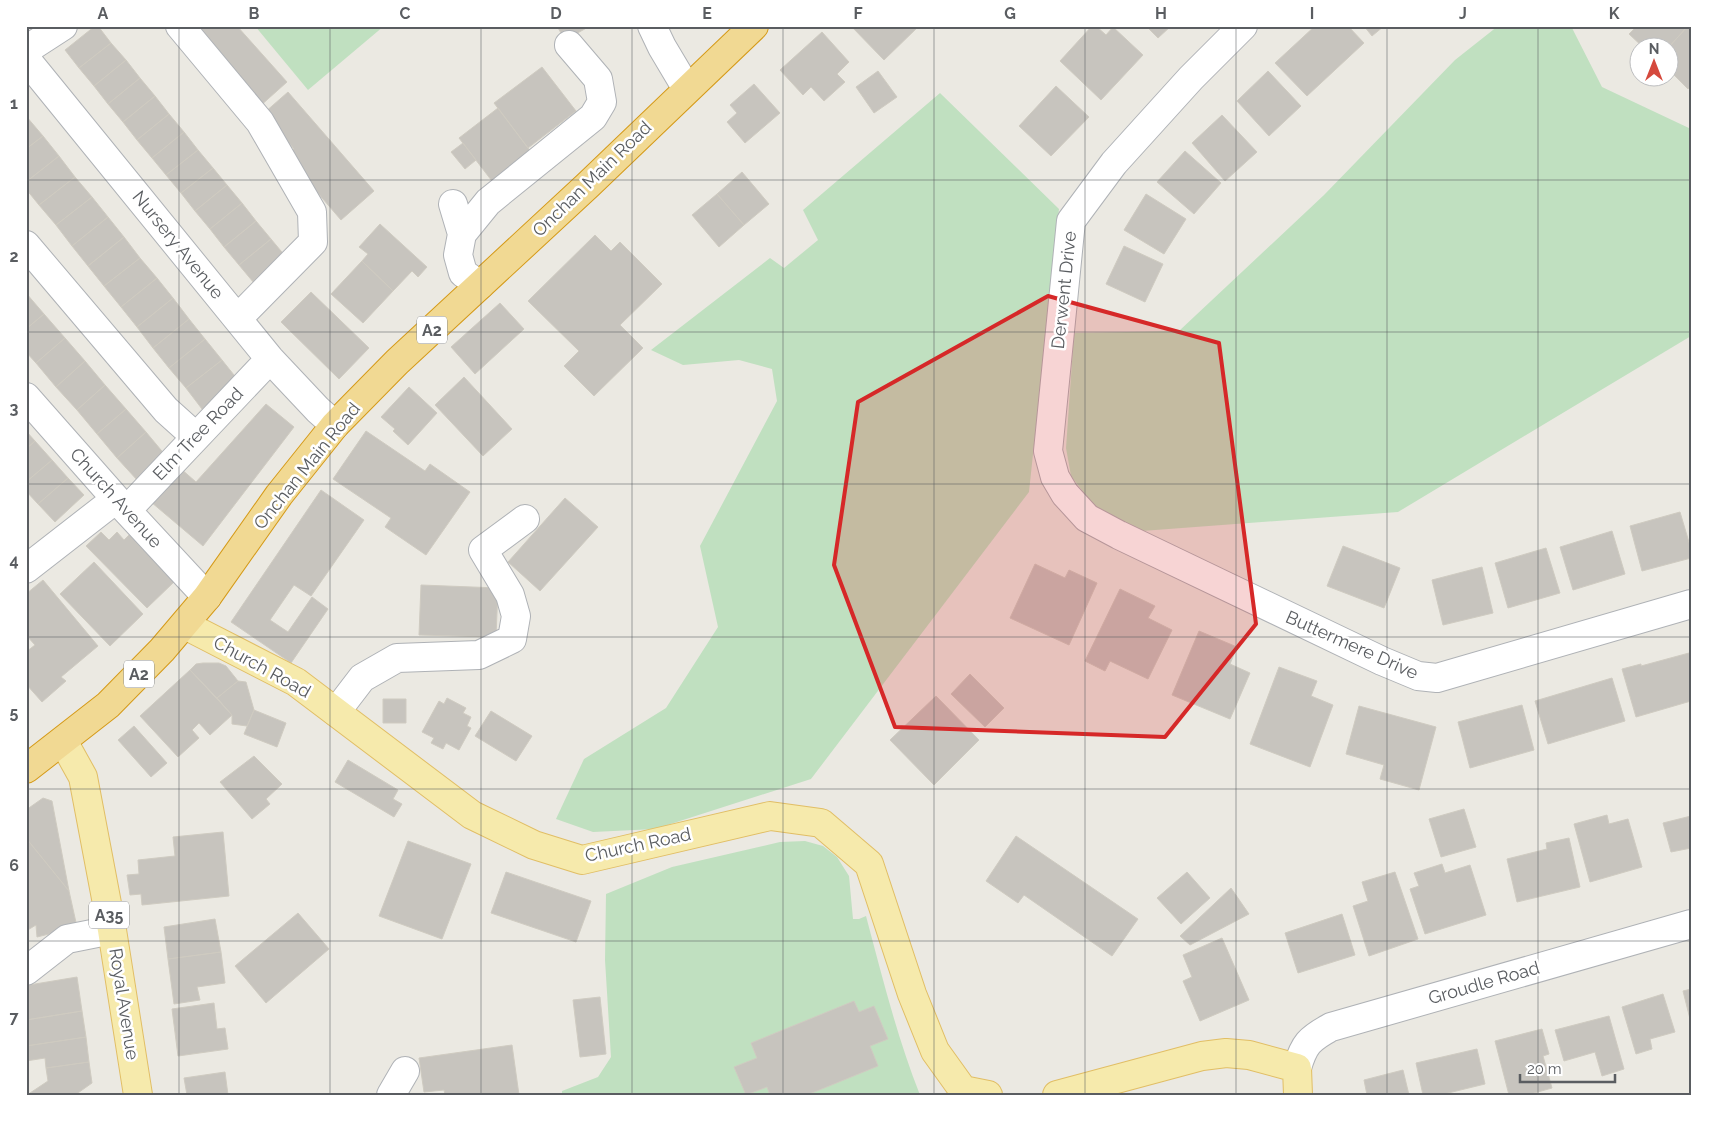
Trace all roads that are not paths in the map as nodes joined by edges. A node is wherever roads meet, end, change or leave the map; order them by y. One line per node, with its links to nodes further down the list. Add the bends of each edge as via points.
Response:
1 (63, 26): 7 (street)
2 (180, 26): 14 (street, via 260,122 312,212 313,242)
3 (652, 26): 9 (street)
4 (754, 26): 9 (highway, A2)
5 (1243, 26): 19 (street, Derwent Drive, via 1114,163 1071,221 1048,451 1055,476)
6 (570, 45): 11 (street, via 598,79 602,102 593,117 488,202)
7 (26, 50)
8 (26, 60): 14 (street, Nursery Avenue)
9 (687, 89): 13 (highway, Onchan Main Road / A2)
10 (453, 204): 11 (street)
11 (462, 234): 13 (street, via 458,255 463,273)
12 (26, 245): 18 (street, via 166,410)
13 (480, 285): 17 (highway, Onchan Main Road / A2)
14 (238, 318): 15 (street, Nursery Avenue)
15 (270, 359): 17 (street, Nursery Avenue); 18 (street, Elm Tree Road)
16 (26, 397): 20 (street, Church Avenue)
17 (335, 425): 23 (highway, Onchan Main Road / A2, via 279,496)
18 (196, 437): 20 (street, Elm Tree Road)
19 (1065, 494): 24 (street, Buttermere Drive, via 1087,518 1119,535 1418,676 1437,678)
20 (121, 505): 22 (street, Elm Tree Road); 23 (street, Church Avenue)
21 (525, 519): 26 (street, via 482,550 510,595 516,616 512,639 479,655 398,658 362,678)
22 (26, 569)
23 (207, 597): 25 (highway, Onchan Main Road / A2)
24 (1691, 604)
25 (185, 625): 26 (main road, Church Road, via 296,682); 27 (highway, Onchan Main Road / A2, via 108,705)
26 (336, 712): 36 (main road, Church Road, via 472,815 534,845 582,860 770,816 821,823 869,864 912,994 935,1051 963,1090)
27 (63, 741): 28 (highway, Onchan Main Road / A2); 30 (main road, Royal Avenue / A35, via 83,777)
28 (26, 769)
29 (1691, 924): 32 (street, Groudle Road, via 1330,1027 1313,1037 1302,1051)
30 (112, 930): 31 (street, via 67,939); 34 (main road, Royal Avenue / A35)
31 (26, 971)
32 (1297, 1068): 37 (main road, via 1249,1055 1202,1056); 38 (main road)
33 (404, 1071): 35 (street)
34 (138, 1095)
35 (391, 1095)
36 (988, 1095)
37 (1058, 1095)
38 (1298, 1095)

